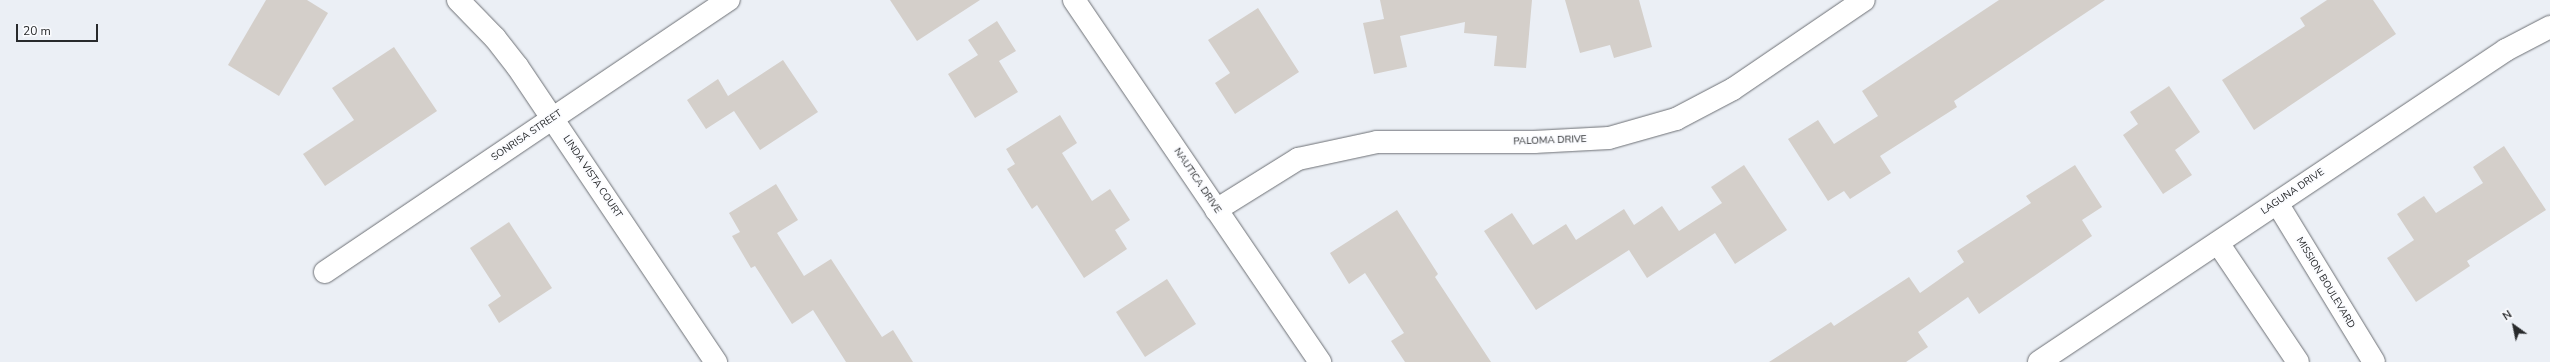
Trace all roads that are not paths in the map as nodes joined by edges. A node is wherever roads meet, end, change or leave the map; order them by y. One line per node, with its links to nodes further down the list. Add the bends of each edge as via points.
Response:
1 (458, 0): 6 (street, LINDA VISTA COURT, via 495,38)
2 (730, 0): 6 (street, SONRISA STREET)
3 (1074, 0): 8 (street, NAUTICA DRIVE)
4 (1864, 0): 8 (street, PALOMA DRIVE, via 1733,89 1676,119 1610,138 1534,142 1377,142 1298,159)
5 (2550, 26): 7 (street, LAGUNA DRIVE, via 2506,50)
6 (553, 119): 10 (street, SONRISA STREET); 11 (street, LINDA VISTA COURT)
7 (2277, 204): 9 (street, LAGUNA DRIVE); 15 (street, MISSION BOULEVARD)
8 (1216, 210): 12 (street, NAUTICA DRIVE)
9 (2218, 243): 13 (street, LAGUNA DRIVE); 14 (street)
10 (325, 272)
11 (716, 362)
12 (1320, 362)
13 (2039, 362)
14 (2298, 362)
15 (2374, 362)

